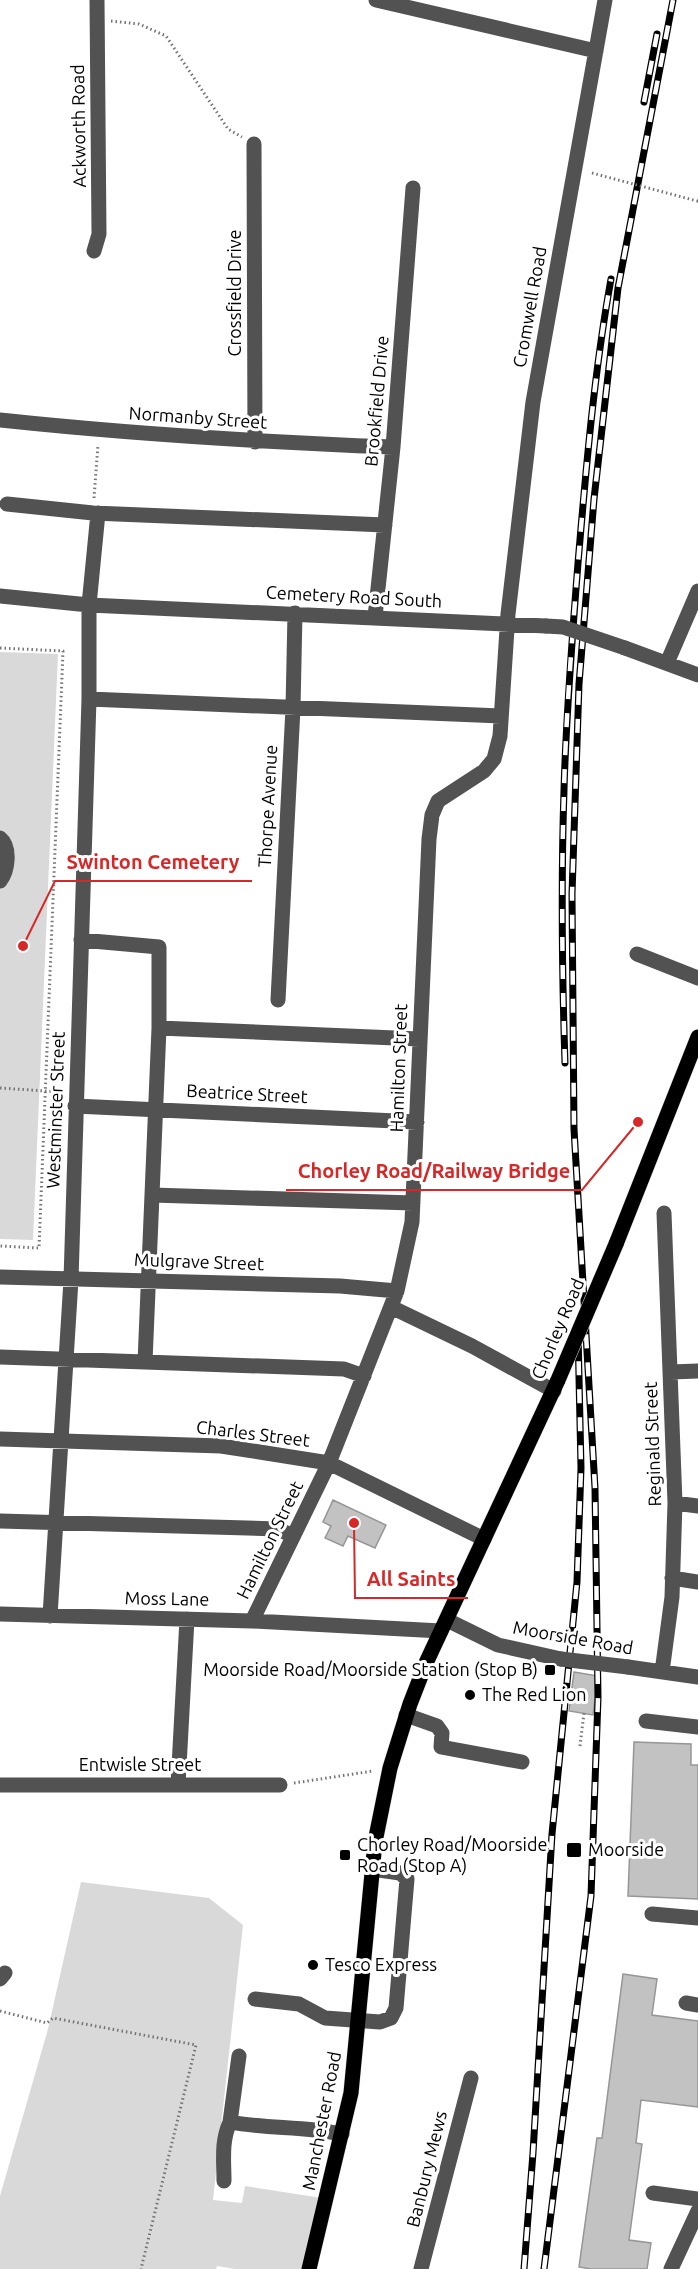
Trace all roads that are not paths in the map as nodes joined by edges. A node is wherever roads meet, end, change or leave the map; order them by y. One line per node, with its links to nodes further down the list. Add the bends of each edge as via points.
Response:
1 (97, 0): 7 (street, Ackworth Road, via 99,234)
2 (376, 0): 4 (street)
3 (605, 0): 4 (street, Cromwell Road)
4 (596, 51): 19 (street, Cromwell Road, via 533,402)
5 (254, 144): 9 (street, Crossfield Drive)
6 (413, 188): 10 (street, Brookfield Drive)
7 (94, 251)
8 (0, 420): 9 (street, Normanby Street)
9 (255, 442): 10 (street, Normanby Street)
10 (393, 447): 13 (street, Brookfield Drive)
11 (7, 504): 12 (street)
12 (95, 513): 13 (street); 16 (street, Westminster Street)
13 (385, 525): 18 (street, Brookfield Drive)
14 (698, 591): 20 (street)
15 (0, 596): 16 (street, Cemetery Road South)
16 (88, 605): 17 (street, Cemetery Road South); 22 (street, Westminster Street)
17 (295, 613): 18 (street, Cemetery Road South); 23 (street, Thorpe Avenue)
18 (375, 617): 19 (street, Cemetery Road South)
19 (507, 624): 20 (street, Cemetery Road South, bridge, via 563,627); 24 (street, Hamilton Street)
20 (667, 663): 21 (street, Cemetery Road South)
21 (698, 675)
22 (88, 699): 23 (street); 27 (street, Westminster Street)
23 (293, 708): 24 (street); 30 (street, Thorpe Avenue)
24 (501, 716): 33 (street, Hamilton Street, via 494,759 484,771 438,801 432,815)
25 (0, 838): 26 (street, via 6,849 6,869)
26 (0, 881)
27 (81, 940): 31 (street, via 159,947); 34 (street, Westminster Street)
28 (637, 954): 29 (street)
29 (698, 978)
30 (278, 1000)
31 (159, 1028): 33 (street); 35 (street)
32 (698, 1037): 51 (main road, Chorley Road, bridge)
33 (419, 1039): 36 (street, Hamilton Street)
34 (75, 1106): 35 (street, Beatrice Street); 41 (street, Westminster Street)
35 (155, 1109): 36 (street, Beatrice Street); 37 (street)
36 (417, 1122): 38 (street, Hamilton Street)
37 (152, 1195): 38 (street); 42 (street)
38 (413, 1203): 43 (street, Hamilton Street)
39 (664, 1213): 49 (street, Reginald Street)
40 (0, 1277): 41 (street, Mulgrave Street)
41 (71, 1280): 42 (street, Mulgrave Street); 46 (street, Westminster Street)
42 (148, 1280): 43 (street, Mulgrave Street, via 340,1286); 47 (street)
43 (397, 1292): 44 (street, Hamilton Street)
44 (391, 1307): 50 (street, Hamilton Street); 51 (street)
45 (0, 1357): 46 (street)
46 (67, 1359): 47 (street); 53 (street, Westminster Street)
47 (145, 1362): 50 (street, via 344,1369)
48 (698, 1371): 49 (street)
49 (671, 1372): 55 (street, Reginald Street)
50 (364, 1376): 54 (street, Hamilton Street)
51 (556, 1385): 60 (main road, Chorley Road)
52 (0, 1439): 53 (street, Charles Street)
53 (63, 1442): 54 (street, Charles Street, via 221,1446); 58 (street, Westminster Street)
54 (329, 1463): 59 (street, Hamilton Street); 60 (street, Charles Street)
55 (675, 1503): 56 (street); 61 (street, Reginald Street)
56 (698, 1506)
57 (0, 1521): 58 (street)
58 (57, 1522): 59 (street, via 278,1529); 64 (street, Westminster Street)
59 (293, 1536): 66 (street, Hamilton Street)
60 (484, 1539): 67 (main road, Chorley Road)
61 (672, 1578): 62 (street); 68 (street, Reginald Street)
62 (698, 1582)
63 (0, 1614): 64 (street, Moss Lane)
64 (50, 1616): 65 (street, Moss Lane)
65 (187, 1619): 66 (street, Moss Lane); 75 (street)
66 (252, 1621): 67 (street, Moss Lane)
67 (444, 1626): 68 (street, Moorside Road, bridge, via 498,1645 561,1659); 70 (main road, Manchester Road)
68 (662, 1672): 69 (street, Moorside Road)
69 (698, 1677)
70 (406, 1715): 73 (street, via 437,1726 442,1733 441,1747); 77 (main road, Manchester Road, via 390,1768)
71 (646, 1721): 72 (street)
72 (698, 1727)
73 (522, 1762)
74 (0, 1785): 75 (street, Entwisle Street)
75 (178, 1785): 76 (street, Entwisle Street)
76 (280, 1785)
77 (372, 1869): 81 (main road, Manchester Road); 81 (street, via 400,1873 407,1884 394,2014 380,2022)
78 (652, 1914): 79 (street)
79 (698, 1917)
80 (255, 1999): 81 (street, via 300,2004 325,2018)
81 (359, 2022): 85 (main road, Manchester Road)
82 (239, 2056): 84 (street)
83 (471, 2078): 91 (street, Banbury Mews)
84 (230, 2122): 85 (street); 86 (street, via 223,2146)
85 (342, 2134): 90 (main road, Manchester Road)
86 (224, 2181)
87 (653, 2193): 88 (street)
88 (698, 2199)
89 (698, 2211): 92 (street)
90 (309, 2269)
91 (421, 2269)
92 (671, 2269)

